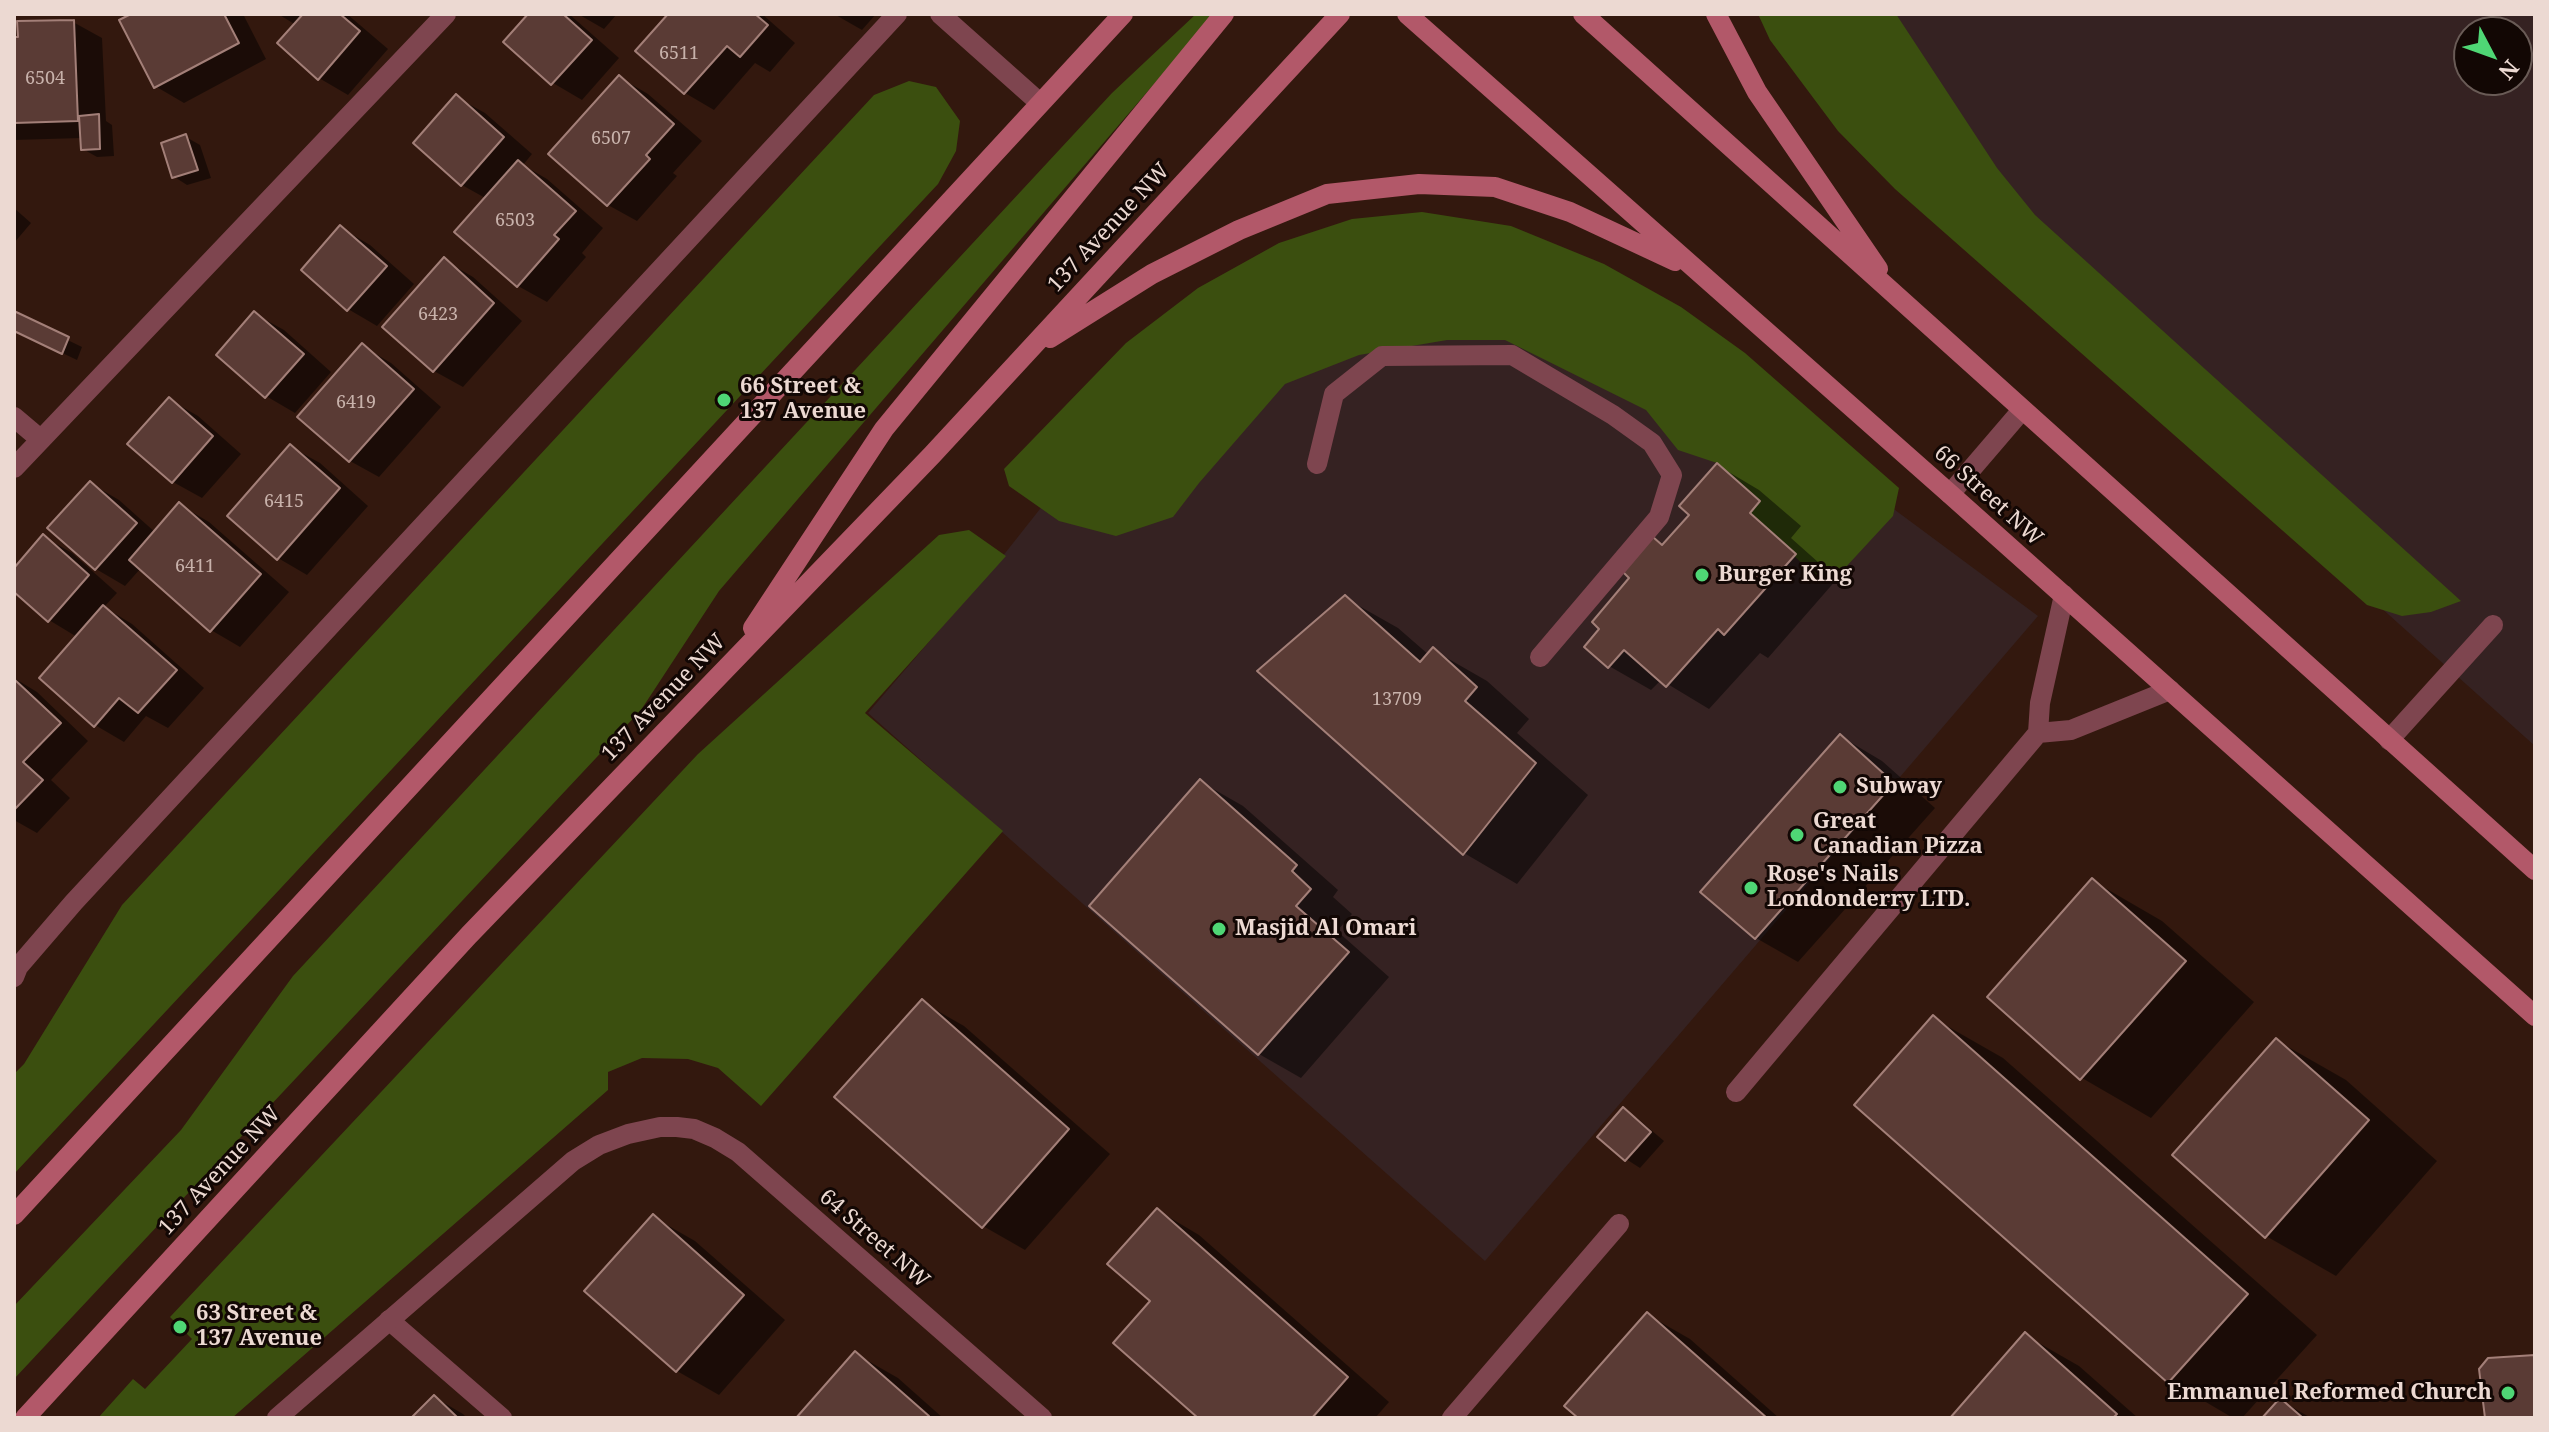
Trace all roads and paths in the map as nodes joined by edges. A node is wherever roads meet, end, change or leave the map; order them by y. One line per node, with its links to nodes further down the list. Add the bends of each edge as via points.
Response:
1 (446, 14): 16 (street)
2 (897, 14): 28 (street)
3 (940, 14): 10 (street)
4 (1123, 14): 10 (main road)
5 (1224, 14): 23 (main road, via 884,429)
6 (1340, 14): 13 (main road, 137 Avenue NW)
7 (1407, 14): 11 (main road, 66 Street NW)
8 (1583, 14): 12 (main road)
9 (1716, 14): 12 (main road, via 1757,92)
10 (1040, 103): 31 (main road)
11 (1695, 270): 13 (main road, via 1570,212 1495,187 1419,184 1327,194 1152,274); 19 (main road, 66 Street NW)
12 (1896, 296): 14 (main road)
13 (1026, 353): 23 (main road, 137 Avenue NW)
14 (2022, 410): 19 (street); 26 (main road)
15 (14, 417): 16 (street)
16 (40, 439): 18 (street)
17 (1317, 464): 22 (street, via 1334,394 1382,356 1512,355 1652,443 1672,475 1659,517)
18 (14, 468)
19 (1950, 494): 20 (main road, 66 Street NW)
20 (2064, 595): 24 (main road, 66 Street NW); 25 (street)
21 (2493, 625): 26 (street)
22 (1540, 657)
23 (726, 668): 34 (main road, 137 Avenue NW, via 469,935)
24 (2170, 690): 25 (street, via 2071,730); 29 (main road, 66 Street NW)
25 (2038, 733): 30 (street)
26 (2389, 740): 27 (main road)
27 (2535, 870)
28 (15, 969)
29 (2535, 1016)
30 (1736, 1092)
31 (14, 1215)
32 (1619, 1224): 38 (street)
33 (389, 1320): 35 (street); 36 (street); 37 (street, 64 Street NW, via 573,1161 628,1134 660,1127 694,1129 738,1152)
34 (25, 1418)
35 (277, 1418)
36 (502, 1418)
37 (1042, 1418)
38 (1452, 1418)

